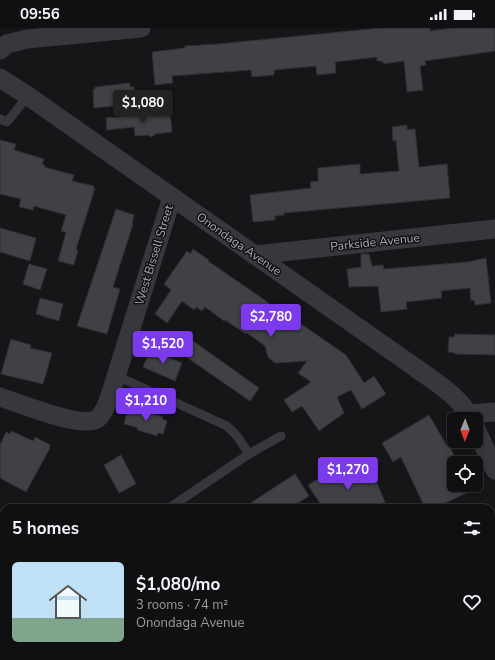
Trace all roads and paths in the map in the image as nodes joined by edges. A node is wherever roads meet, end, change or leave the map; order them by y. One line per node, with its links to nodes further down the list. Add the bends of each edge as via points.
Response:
1 (141, 28): 2 (street)
2 (77, 31): 3 (street, via 27,39 7,44)
3 (0, 50)
4 (1, 81): 5 (street, Onondaga Avenue)
5 (28, 96): 6 (lane, via 7,122); 7 (street, Onondaga Avenue)
6 (0, 119)
7 (172, 197): 9 (street, Onondaga Avenue); 10 (street, West Bissell Street)
8 (495, 229): 9 (street, Parkside Avenue)
9 (254, 255): 12 (street, Onondaga Avenue, via 416,368 455,398)
10 (117, 376): 11 (street, West Bissell Street, via 102,414 91,422 72,421); 17 (lane, via 227,426)
11 (0, 397)
12 (465, 412)
13 (495, 412): 14 (street)
14 (483, 417)
15 (282, 436): 17 (lane)
16 (483, 444): 18 (street, Onondaga Avenue)
17 (249, 454): 19 (lane)
18 (495, 470)
19 (175, 504)

